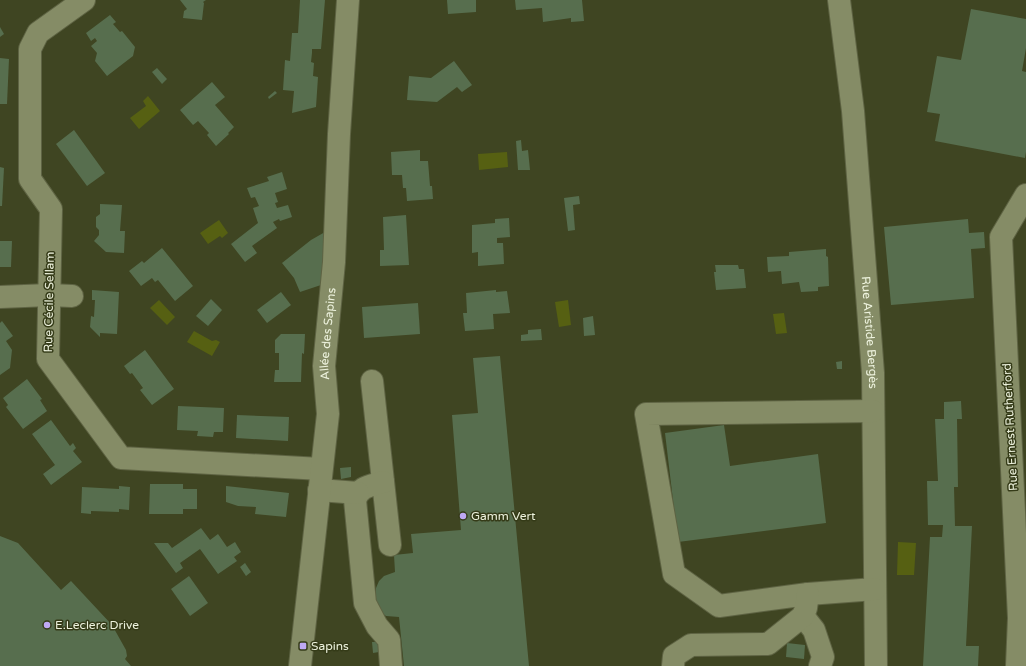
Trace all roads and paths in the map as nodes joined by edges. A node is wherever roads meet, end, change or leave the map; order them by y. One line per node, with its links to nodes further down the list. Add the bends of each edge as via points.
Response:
1 (84, 0): 5 (street, Rue Cécile Sellam, via 38,33 30,49 30,179 51,209)
2 (348, 0): 10 (street, Allée des Sapins, via 334,262 324,366 328,414)
3 (839, 0): 9 (street, Rue Aristide Bergès, via 853,111 873,372)
4 (1026, 195): 23 (street, Rue Ernest Rutherford, via 1001,237 1019,618)
5 (49, 295): 6 (street); 7 (street); 10 (street, Rue Cécile Sellam, via 48,359 121,458)
6 (72, 296)
7 (0, 297)
8 (372, 381): 11 (street)
9 (873, 411): 14 (street, Rue Aristide Bergès); 15 (street, via 646,414 674,574 719,606)
10 (320, 479): 12 (street); 18 (street, Allée des Sapins)
11 (383, 482): 12 (street); 13 (street)
12 (358, 492): 19 (street, via 355,500 365,603 377,626 389,640)
13 (390, 545)
14 (875, 589): 15 (street); 22 (street, Rue Aristide Bergès)
15 (808, 594): 16 (street)
16 (803, 616): 20 (street, via 768,644 691,645 674,656); 21 (street, via 814,630 823,657)
17 (1026, 659): 23 (street)
18 (300, 666)
19 (391, 666)
20 (673, 666)
21 (820, 666)
22 (876, 666)
23 (1018, 666)

